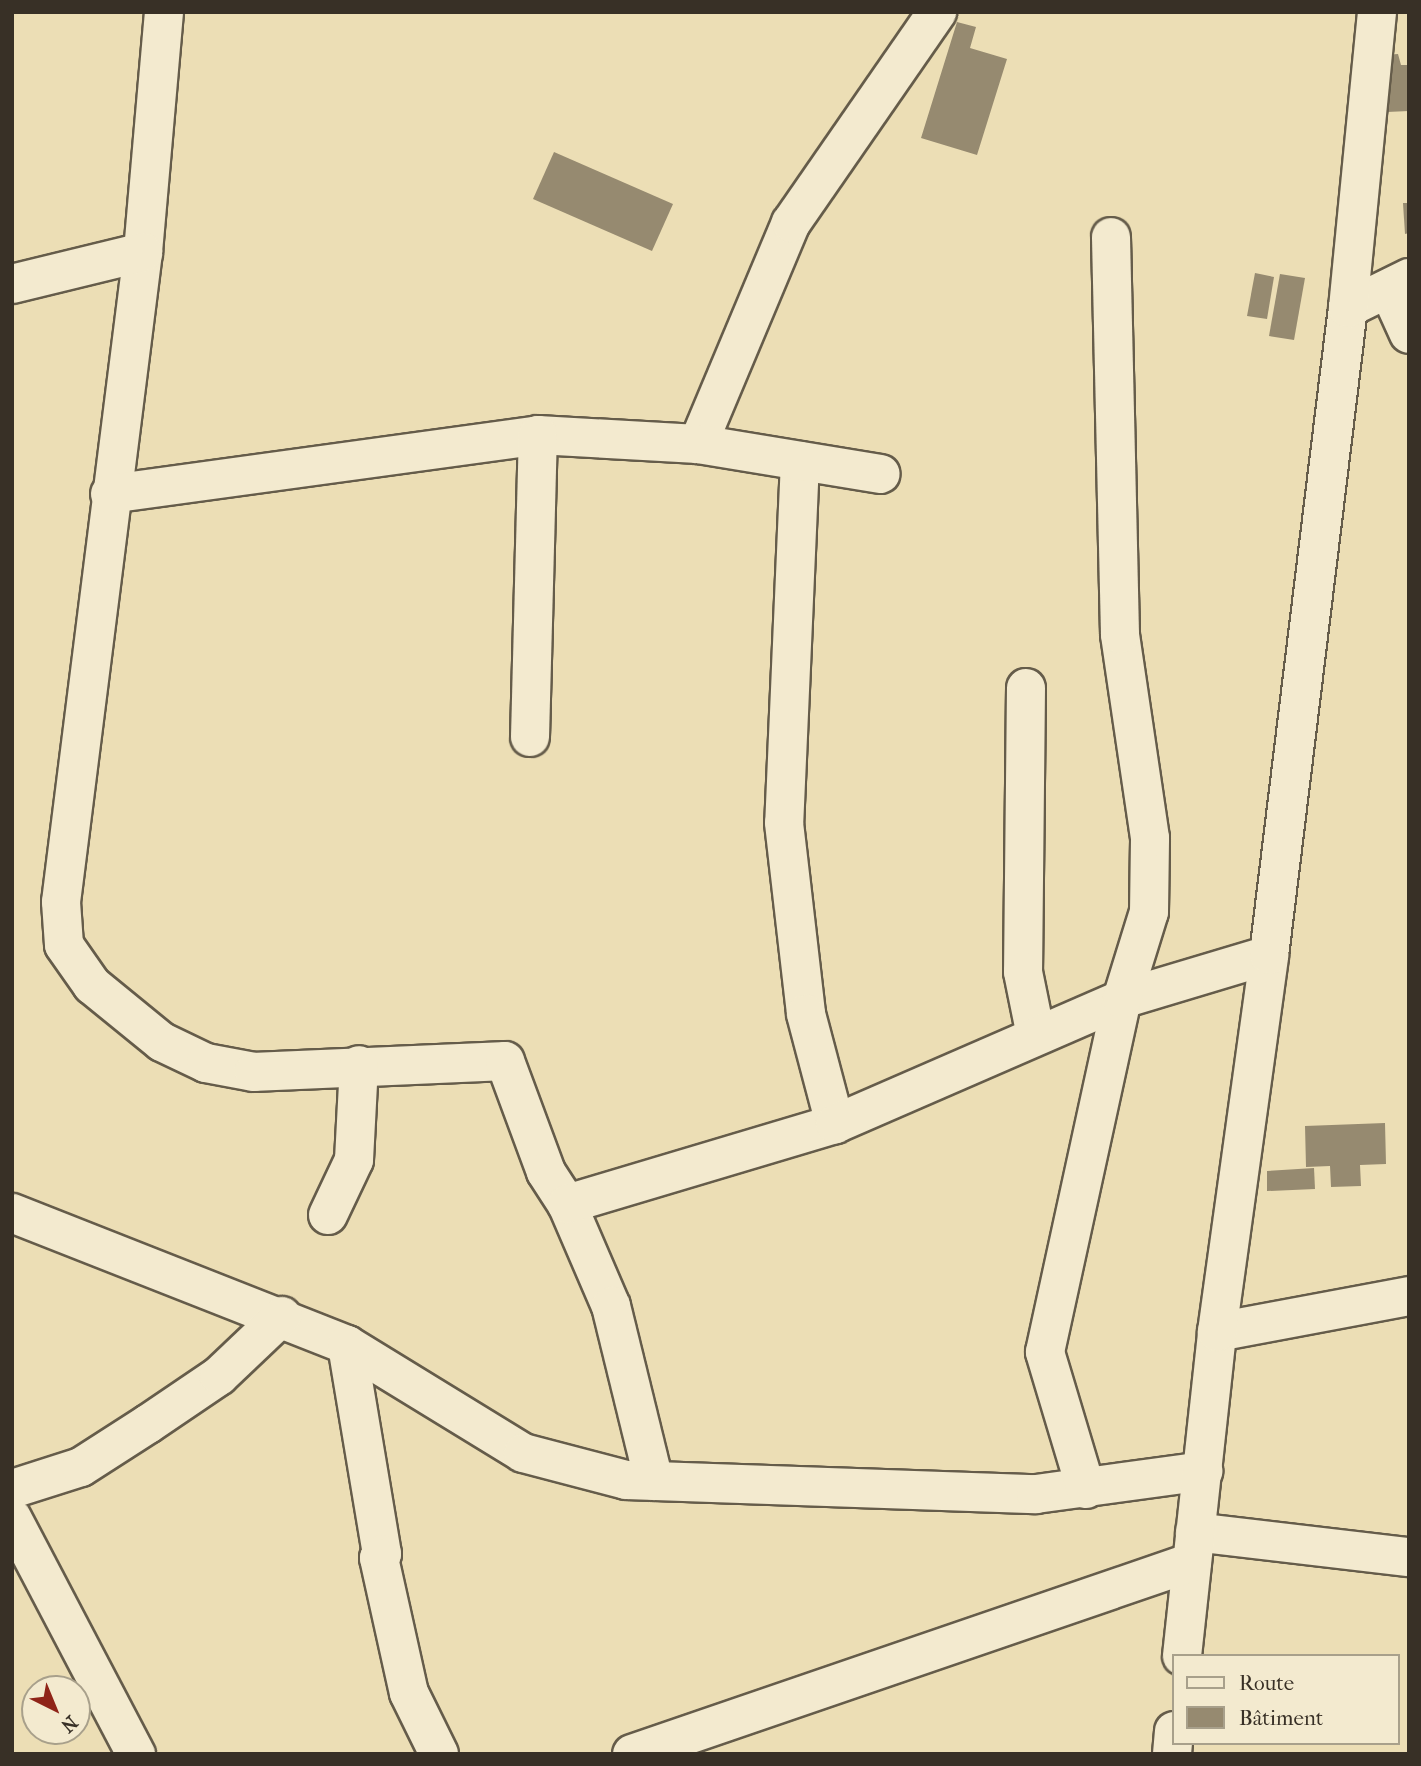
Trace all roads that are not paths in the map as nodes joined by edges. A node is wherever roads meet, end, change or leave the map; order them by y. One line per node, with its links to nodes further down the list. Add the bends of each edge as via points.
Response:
1 (164, 12): 5 (street)
2 (937, 12): 11 (street, via 791,223)
3 (1377, 12): 8 (street)
4 (1111, 237): 18 (street, via 1120,634 1150,838 1149,912)
5 (143, 252): 6 (street); 14 (street)
6 (12, 284)
7 (1399, 284): 8 (street); 9 (street)
8 (1348, 308): 17 (street)
9 (1409, 334)
10 (538, 435): 11 (street); 14 (street); 16 (street)
11 (698, 444): 12 (street)
12 (800, 461): 13 (street); 21 (street, via 784,823 806,1014)
13 (881, 474)
14 (110, 494): 20 (street, via 61,902 64,946 92,985 162,1042 206,1063 254,1072)
15 (1026, 688): 19 (street, via 1023,972)
16 (530, 737)
17 (1269, 955): 18 (street); 27 (street)
18 (1122, 999): 19 (street); 32 (street, via 1045,1352)
19 (1036, 1036): 21 (street)
20 (359, 1065): 22 (street, via 505,1061 547,1172); 24 (street, via 354,1160)
21 (835, 1124): 22 (street)
22 (567, 1204): 30 (street, via 611,1307)
23 (12, 1213): 26 (street)
24 (328, 1215)
25 (1409, 1296): 27 (street)
26 (282, 1316): 28 (street); 31 (street, via 219,1376 81,1467)
27 (1217, 1332): 29 (street)
28 (347, 1345): 30 (street, via 523,1453 626,1480); 38 (street, via 382,1571 409,1692)
29 (1203, 1471): 32 (street); 34 (street)
30 (654, 1481): 32 (street, via 1036,1494)
31 (12, 1489)
32 (1086, 1489)
33 (12, 1518): 37 (street)
34 (1193, 1547): 35 (street); 36 (street); 39 (street)
35 (1409, 1557)
36 (1182, 1654)
37 (136, 1754)
38 (439, 1754)
39 (632, 1754)

